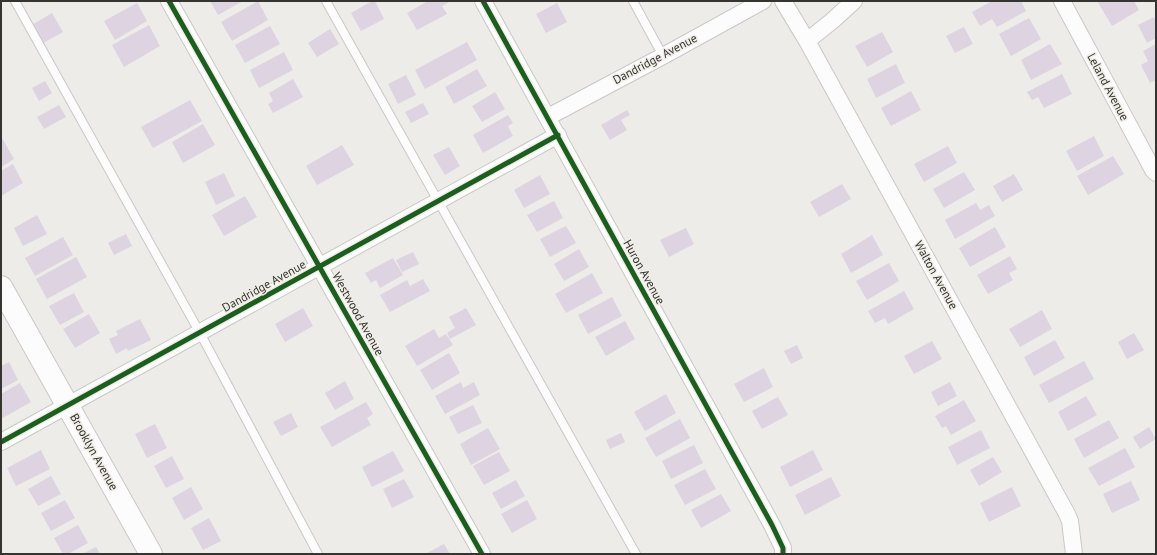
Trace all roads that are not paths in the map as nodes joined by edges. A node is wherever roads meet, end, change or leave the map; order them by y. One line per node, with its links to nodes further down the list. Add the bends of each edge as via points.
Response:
1 (15, 1): 18 (lane)
2 (169, 1): 16 (street, Westwood Avenue)
3 (326, 1): 15 (lane)
4 (483, 1): 12 (street, Huron Avenue)
5 (633, 1): 11 (lane)
6 (763, 1): 11 (street, Dandridge Avenue)
7 (783, 1): 10 (street, Walton Avenue)
8 (854, 1): 10 (street)
9 (1062, 1): 14 (street, Leland Avenue)
10 (807, 41): 26 (street, Walton Avenue, via 1067,514)
11 (663, 56): 12 (street, Dandridge Avenue)
12 (548, 117): 13 (street, Huron Avenue)
13 (558, 135): 15 (street, Dandridge Avenue); 25 (street, Huron Avenue, via 772,525 783,548)
14 (1156, 173)
15 (438, 200): 16 (street, Dandridge Avenue); 24 (lane)
16 (320, 267): 18 (street, Dandridge Avenue); 23 (street, Westwood Avenue)
17 (1, 287): 19 (street, Brooklyn Avenue)
18 (200, 333): 19 (street, Dandridge Avenue); 22 (lane)
19 (67, 405): 20 (street, Dandridge Avenue); 21 (street, Brooklyn Avenue)
20 (1, 442)
21 (151, 554)
22 (318, 554)
23 (482, 554)
24 (636, 554)
25 (783, 554)
26 (1074, 554)

